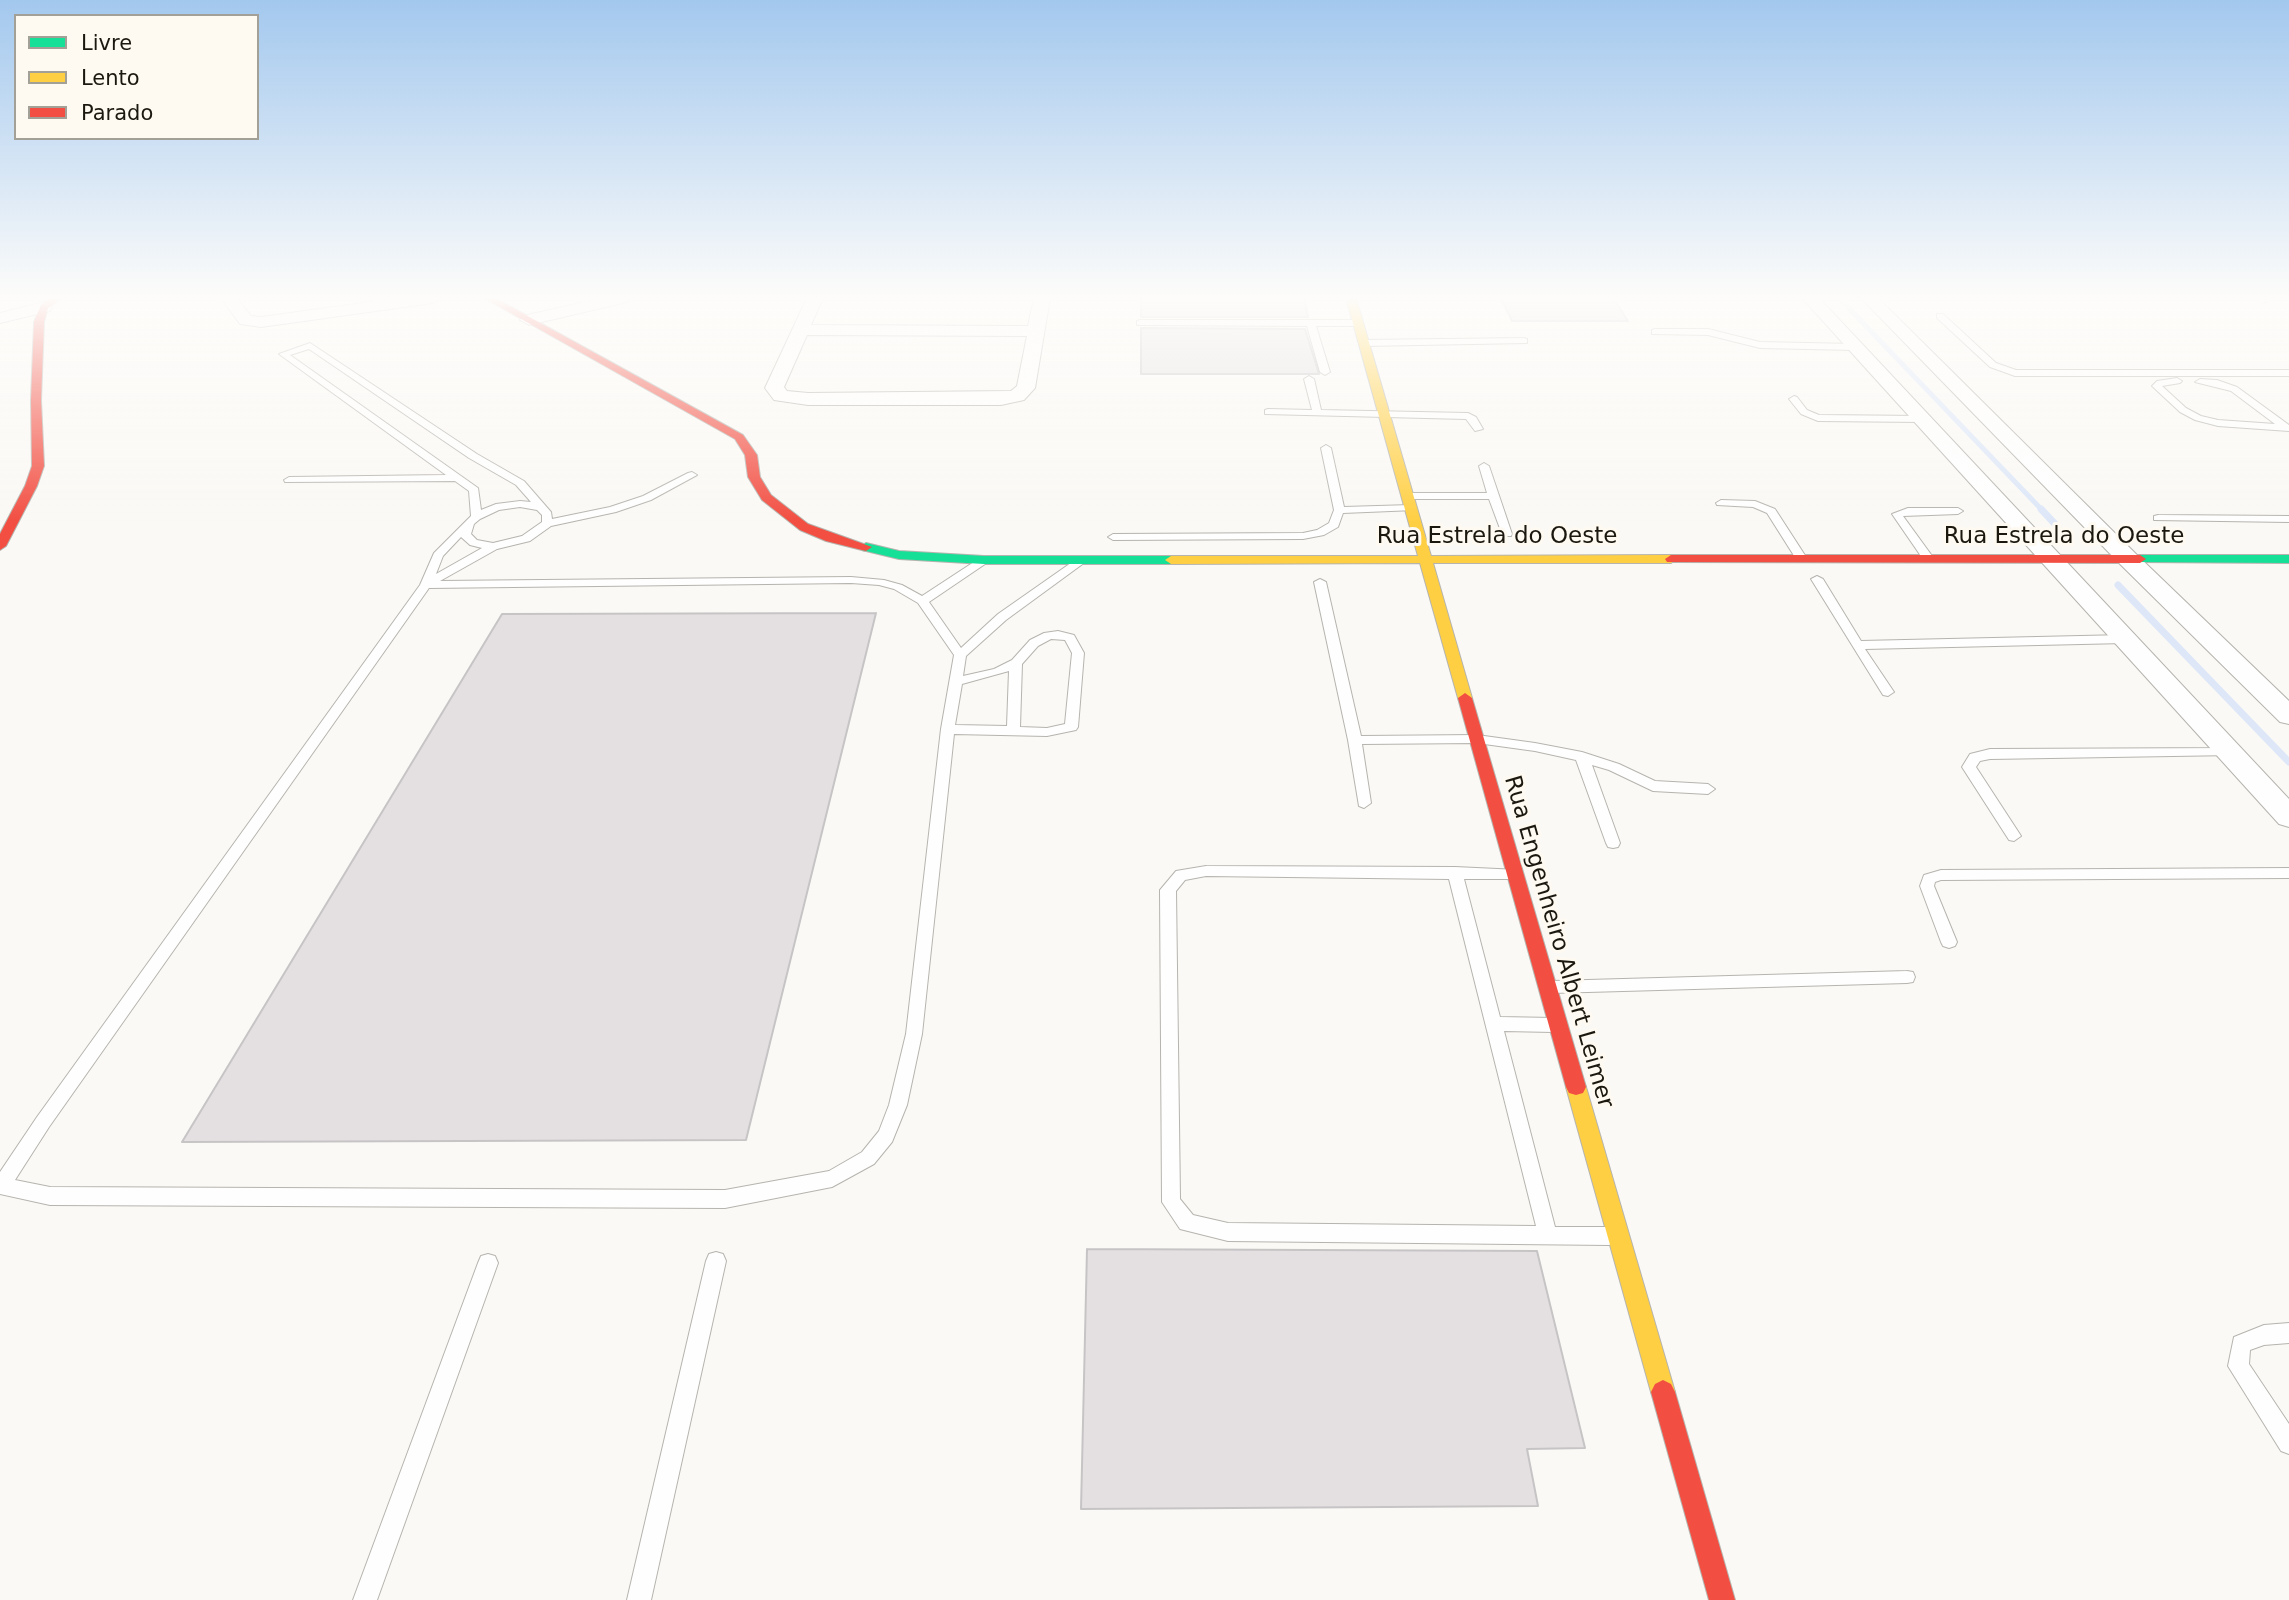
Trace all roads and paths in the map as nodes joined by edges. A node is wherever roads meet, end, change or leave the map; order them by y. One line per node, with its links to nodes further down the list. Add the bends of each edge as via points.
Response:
1 (37, 373): 37 (street, via 38,466)
2 (309, 373): 23 (lane)
3 (349, 373): 28 (lane, via 520,483)
4 (624, 373): 40 (street, Rua Estrela do Oeste, via 743,441 751,455 754,477 766,497 812,530 867,550)
5 (781, 373): 6 (street, via 774,388 789,398 1001,399 1017,396 1026,388)
6 (1028, 373)
7 (1372, 373): 16 (street, Rua Engenheiro Albert Leimer)
8 (1879, 373): 17 (street)
9 (1943, 373): 45 (street)
10 (2014, 373): 11 (lane)
11 (2289, 373)
12 (1309, 379): 15 (lane)
13 (1794, 399): 17 (lane, via 1804,412 1818,418)
14 (1268, 412): 15 (lane)
15 (1317, 413): 16 (lane)
16 (1384, 415): 19 (lane, via 1468,416); 26 (street, Rua Engenheiro Albert Leimer)
17 (1922, 419): 46 (street)
18 (2288, 428): 18 (lane, via 2198,418 2157,384 2226,385)
19 (1478, 429)
20 (1326, 447): 29 (lane)
21 (1484, 466): 25 (lane)
22 (692, 475): 34 (lane, via 612,510)
23 (456, 478): 24 (lane); 33 (lane, via 474,491)
24 (289, 480)
25 (1493, 496): 26 (lane); 35 (lane)
26 (1409, 502): 29 (lane); 42 (street, Rua Engenheiro Albert Leimer)
27 (1721, 503): 43 (lane, via 1755,504 1771,510)
28 (540, 507): 33 (lane, via 496,507); 34 (lane, via 547,514)
29 (1339, 510): 36 (lane, via 1334,525 1303,536)
30 (1958, 511): 44 (lane, via 1897,514)
31 (2158, 518): 32 (lane)
32 (2289, 519)
33 (472, 520): 38 (lane, via 465,534 474,543); 49 (lane, via 438,555)
34 (547, 523): 38 (lane, via 527,539)
35 (1507, 534)
36 (1112, 537)
37 (0, 545)
38 (494, 546): 49 (lane)
39 (2289, 559): 45 (street, Rua Estrela do Oeste)
40 (984, 560): 41 (street, Rua Estrela do Oeste); 50 (lane)
41 (1082, 560): 42 (street, Rua Estrela do Oeste); 53 (lane, via 1002,617)
42 (1426, 560): 43 (street, Rua Estrela do Oeste); 60 (street, Rua Engenheiro Albert Leimer)
43 (1802, 560): 44 (street, Rua Estrela do Oeste)
44 (1928, 560): 46 (street, Rua Estrela do Oeste)
45 (2129, 560): 46 (street, Rua Estrela do Oeste); 57 (street)
46 (2054, 561): 51 (street)
47 (1817, 579): 52 (lane)
48 (1320, 582): 61 (lane)
49 (426, 585): 50 (lane, via 850,580 898,587); 58 (lane, via 1,1186 50,1196 725,1199 832,1179 868,1158 886,1136 898,1105 914,1034)
50 (922, 601): 53 (lane)
51 (2125, 639): 52 (lane); 62 (street)
52 (1857, 645): 56 (lane)
53 (960, 656): 55 (lane)
54 (1016, 663): 55 (lane); 59 (lane); 59 (lane, via 1041,638 1058,635 1070,638 1078,653 1071,727)
55 (954, 682): 58 (lane)
56 (1888, 692)
57 (2288, 714)
58 (948, 729): 59 (lane)
59 (1013, 731)
60 (1477, 739): 61 (lane); 63 (lane); 71 (street, Rua Engenheiro Albert Leimer)
61 (1355, 740): 65 (lane)
62 (2229, 752): 66 (street); 67 (lane, via 1975,757 1969,767)
63 (1582, 757): 64 (lane, via 1614,766 1653,786); 68 (lane)
64 (1708, 789)
65 (1364, 803)
66 (2289, 817)
67 (2014, 836)
68 (1613, 843)
69 (1455, 872): 71 (lane); 75 (lane); 77 (lane, via 1206,871 1181,875 1168,890 1171,1202 1187,1223 1228,1232)
70 (2289, 873): 72 (lane, via 1941,875 1929,879 1927,886)
71 (1515, 874): 74 (street, Rua Engenheiro Albert Leimer)
72 (1950, 942)
73 (1907, 977): 74 (lane)
74 (1547, 987): 76 (street, Rua Engenheiro Albert Leimer)
75 (1495, 1024): 76 (lane); 77 (lane)
76 (1559, 1026): 78 (street, Rua Engenheiro Albert Leimer)
77 (1548, 1235): 78 (lane)
78 (1618, 1236): 85 (street, Rua Engenheiro Albert Leimer)
79 (716, 1261): 84 (lane)
80 (488, 1263): 83 (lane)
81 (2289, 1333): 82 (lane, via 2241,1343 2238,1366)
82 (2289, 1443)
83 (365, 1600)
84 (639, 1600)
85 (1722, 1600)

